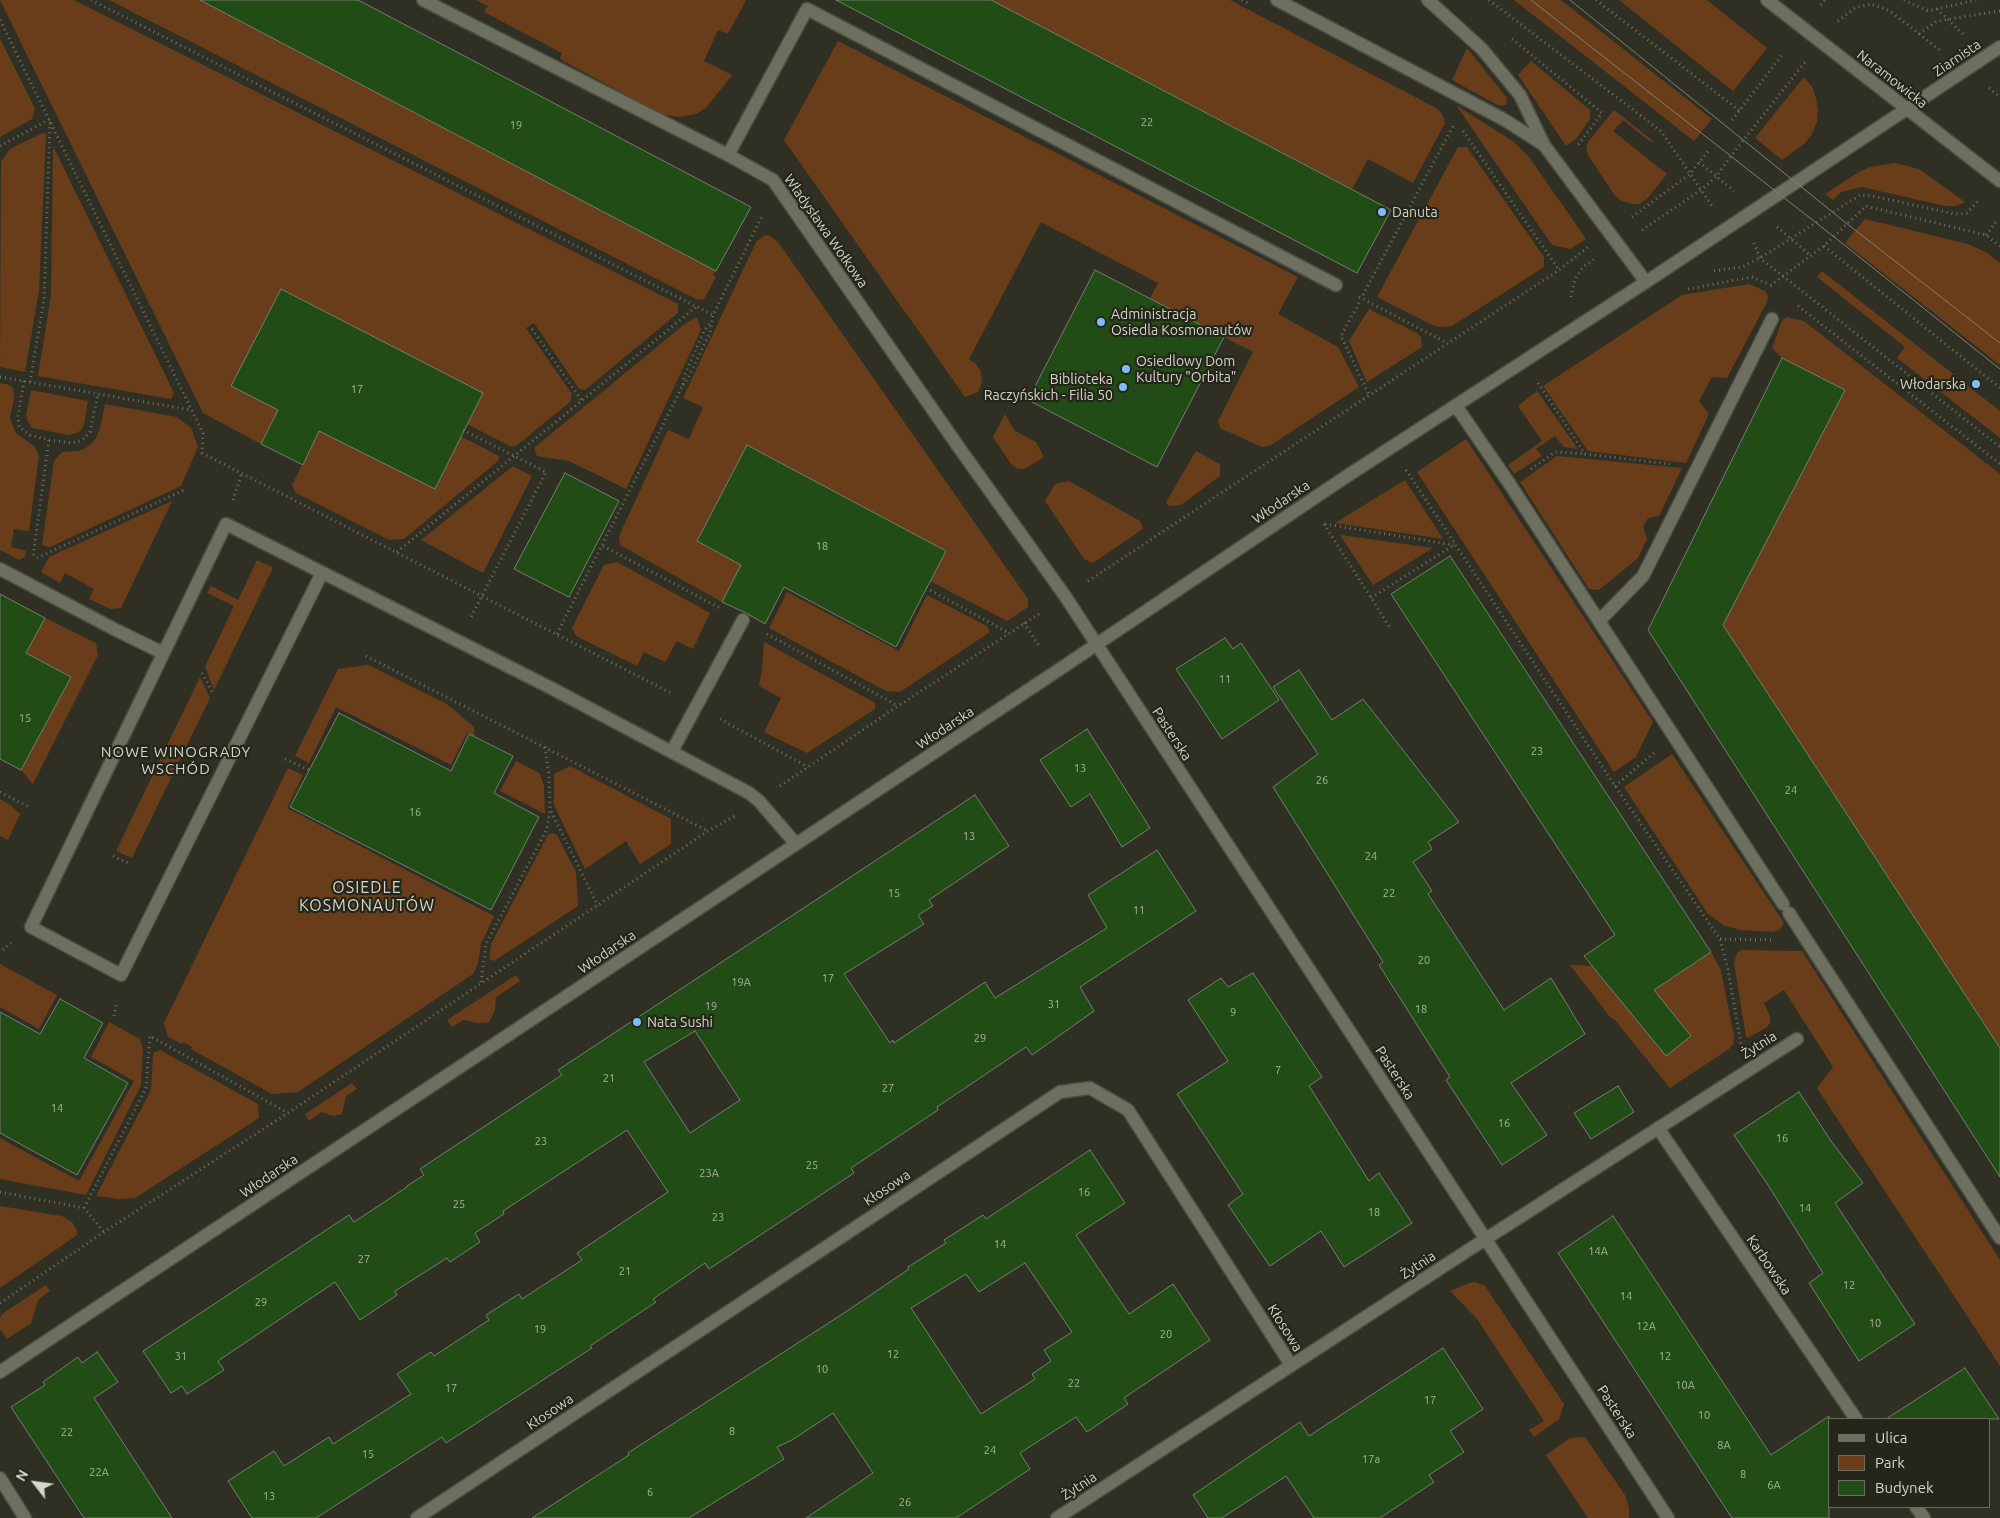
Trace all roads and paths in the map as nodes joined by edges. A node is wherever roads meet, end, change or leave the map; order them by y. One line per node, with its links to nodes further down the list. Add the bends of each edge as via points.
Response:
1 (91, 0): 65 (path)
2 (423, 0): 32 (street, Władysława Wołkowa)
3 (1277, 0): 28 (street, via 1503,119)
4 (1428, 0): 28 (street, via 1482,49 1520,95)
5 (1489, 0): 34 (path, via 1662,131)
6 (1596, 0): 25 (path)
7 (1767, 0): 24 (street, Naramowicka)
8 (1825, 0): 11 (path)
9 (1904, 0): 12 (path, via 1928,11)
10 (1976, 0): 12 (path)
11 (1821, 5)
12 (1936, 9): 15 (path)
13 (2000, 11): 15 (path)
14 (1839, 19): 17 (path, via 1855,8 1872,4 1890,11)
15 (1948, 19): 17 (path, via 1938,21); 18 (path)
16 (0, 20): 26 (path)
17 (1919, 34): 21 (path)
18 (1963, 34)
19 (1510, 38): 30 (path, via 1602,113)
20 (2000, 46): 24 (street, Ziarnista)
21 (1938, 48)
22 (1783, 54): 25 (path)
23 (1800, 68): 35 (path)
24 (1906, 110): 36 (street, Naramowicka); 58 (street, Włodarska)
25 (1740, 111): 27 (path)
26 (50, 119): 29 (path); 72 (path, via 44,300); 79 (path)
27 (1732, 120)
28 (1544, 145): 58 (street)
29 (0, 146)
30 (1577, 146)
31 (1709, 150): 33 (path)
32 (728, 155): 59 (street, via 807,10); 106 (street, Władysława Wołkowa, via 773,180)
33 (1699, 162): 34 (path); 35 (path)
34 (1690, 174): 37 (path); 43 (path)
35 (1716, 177): 37 (path); 38 (path)
36 (2000, 181)
37 (1701, 190): 40 (path); 47 (path)
38 (1738, 195)
39 (1976, 205): 50 (path, via 1967,213 1955,214 1860,195)
40 (1716, 210)
41 (764, 211): 66 (path)
42 (1628, 212): 43 (path)
43 (1634, 216): 44 (path)
44 (1629, 218)
45 (1996, 222): 48 (path)
46 (1773, 223): 50 (path)
47 (1643, 229)
48 (1986, 234): 52 (path, via 1866,206); 53 (path)
49 (1752, 238): 55 (path)
50 (1791, 239): 54 (path); 55 (path)
51 (1590, 245): 56 (path)
52 (1824, 246): 54 (path); 74 (path)
53 (2000, 246)
54 (1811, 256): 57 (path)
55 (1760, 258): 57 (path)
56 (1559, 270): 63 (path, via 1455,121); 69 (path)
57 (1784, 276): 60 (path); 82 (path)
58 (1646, 282): 78 (street, Włodarska)
59 (1336, 285)
60 (1772, 285): 61 (path, via 1752,277); 62 (path)
61 (1680, 290)
62 (1778, 290)
63 (1362, 298): 69 (path); 76 (path, via 1341,336)
64 (1792, 302): 85 (path)
65 (696, 307): 66 (path); 77 (path)
66 (713, 315): 104 (path, via 684,376 683,385)
67 (1772, 319): 86 (street)
68 (532, 329): 77 (path)
69 (1447, 343): 76 (path)
70 (0, 377): 71 (path)
71 (24, 381): 72 (path); 81 (path, via 19,427 30,435)
72 (30, 382): 75 (path)
73 (1537, 383): 83 (path)
74 (2000, 388)
75 (98, 394): 79 (path); 81 (path, via 90,432 81,441)
76 (1369, 395): 94 (path)
77 (582, 401): 84 (path)
78 (1456, 406): 88 (street); 106 (street, Włodarska)
79 (191, 410): 91 (path, via 204,433 202,453)
80 (463, 430): 84 (path)
81 (49, 440): 89 (path, via 33,560)
82 (2000, 447)
83 (1585, 454): 86 (path); 88 (path, via 1555,452)
84 (516, 455): 91 (path); 96 (path, via 546,472)
85 (2000, 464)
86 (1698, 467): 100 (street, via 1643,576)
87 (1406, 469): 90 (path)
88 (1509, 484): 100 (street)
89 (184, 490)
90 (1454, 545): 97 (path); 97 (path, via 1324,524); 119 (path)
91 (397, 552): 96 (path)
92 (0, 570): 108 (street)
93 (322, 573): 105 (street); 108 (street, via 226,524); 108 (street, via 121,975 30,927)
94 (1087, 581)
95 (926, 588): 103 (path)
96 (482, 595): 104 (path); 105 (path)
97 (1371, 598): 102 (path)
98 (1042, 612): 101 (path)
99 (743, 620): 112 (street)
100 (1599, 621): 113 (street)
101 (1024, 623): 103 (path); 107 (path)
102 (1389, 626)
103 (1010, 633): 117 (path)
104 (557, 634): 112 (path)
105 (458, 642): 115 (street)
106 (1096, 645): 126 (street, Włodarska); 141 (street, Pasterska)
107 (1039, 646)
108 (163, 653)
109 (366, 656): 114 (path)
110 (202, 673): 111 (path)
111 (212, 693)
112 (696, 706): 115 (street); 117 (path)
113 (1673, 737): 119 (path); 131 (street)
114 (545, 747): 123 (path); 125 (path)
115 (672, 751): 126 (street, via 749,793)
116 (285, 759): 118 (path)
117 (808, 767): 120 (path)
118 (309, 770)
119 (1615, 786): 130 (path)
120 (776, 788)
121 (0, 792): 122 (path)
122 (29, 806)
123 (550, 809): 129 (path); 132 (path, via 547,828 486,944)
124 (741, 813): 125 (path)
125 (708, 831): 129 (path)
126 (796, 844): 144 (street, Włodarska)
127 (113, 856): 128 (path)
128 (130, 864)
129 (598, 906): 132 (path)
130 (1720, 939): 131 (path); 133 (path)
131 (1808, 941): 140 (street)
132 (481, 982): 135 (path)
133 (1740, 1037)
134 (1797, 1039): 136 (street, Żytnia)
135 (288, 1113): 138 (path, via 150,1036 146,1088); 139 (path)
136 (1658, 1128): 141 (street, Żytnia); 145 (street, Karbowska)
137 (0, 1192): 138 (path)
138 (84, 1208): 139 (path)
139 (104, 1232): 142 (path)
140 (2000, 1238)
141 (1486, 1239): 143 (street, Żytnia); 150 (street, Pasterska)
142 (0, 1303)
143 (1291, 1365): 148 (street, Kłosowa, via 1128,1110 1090,1088 1060,1092); 149 (street, Żytnia)
144 (0, 1372)
145 (1855, 1418)
146 (0, 1478): 147 (street)
147 (25, 1518)
148 (417, 1518)
149 (1057, 1518)
150 (1668, 1518)

